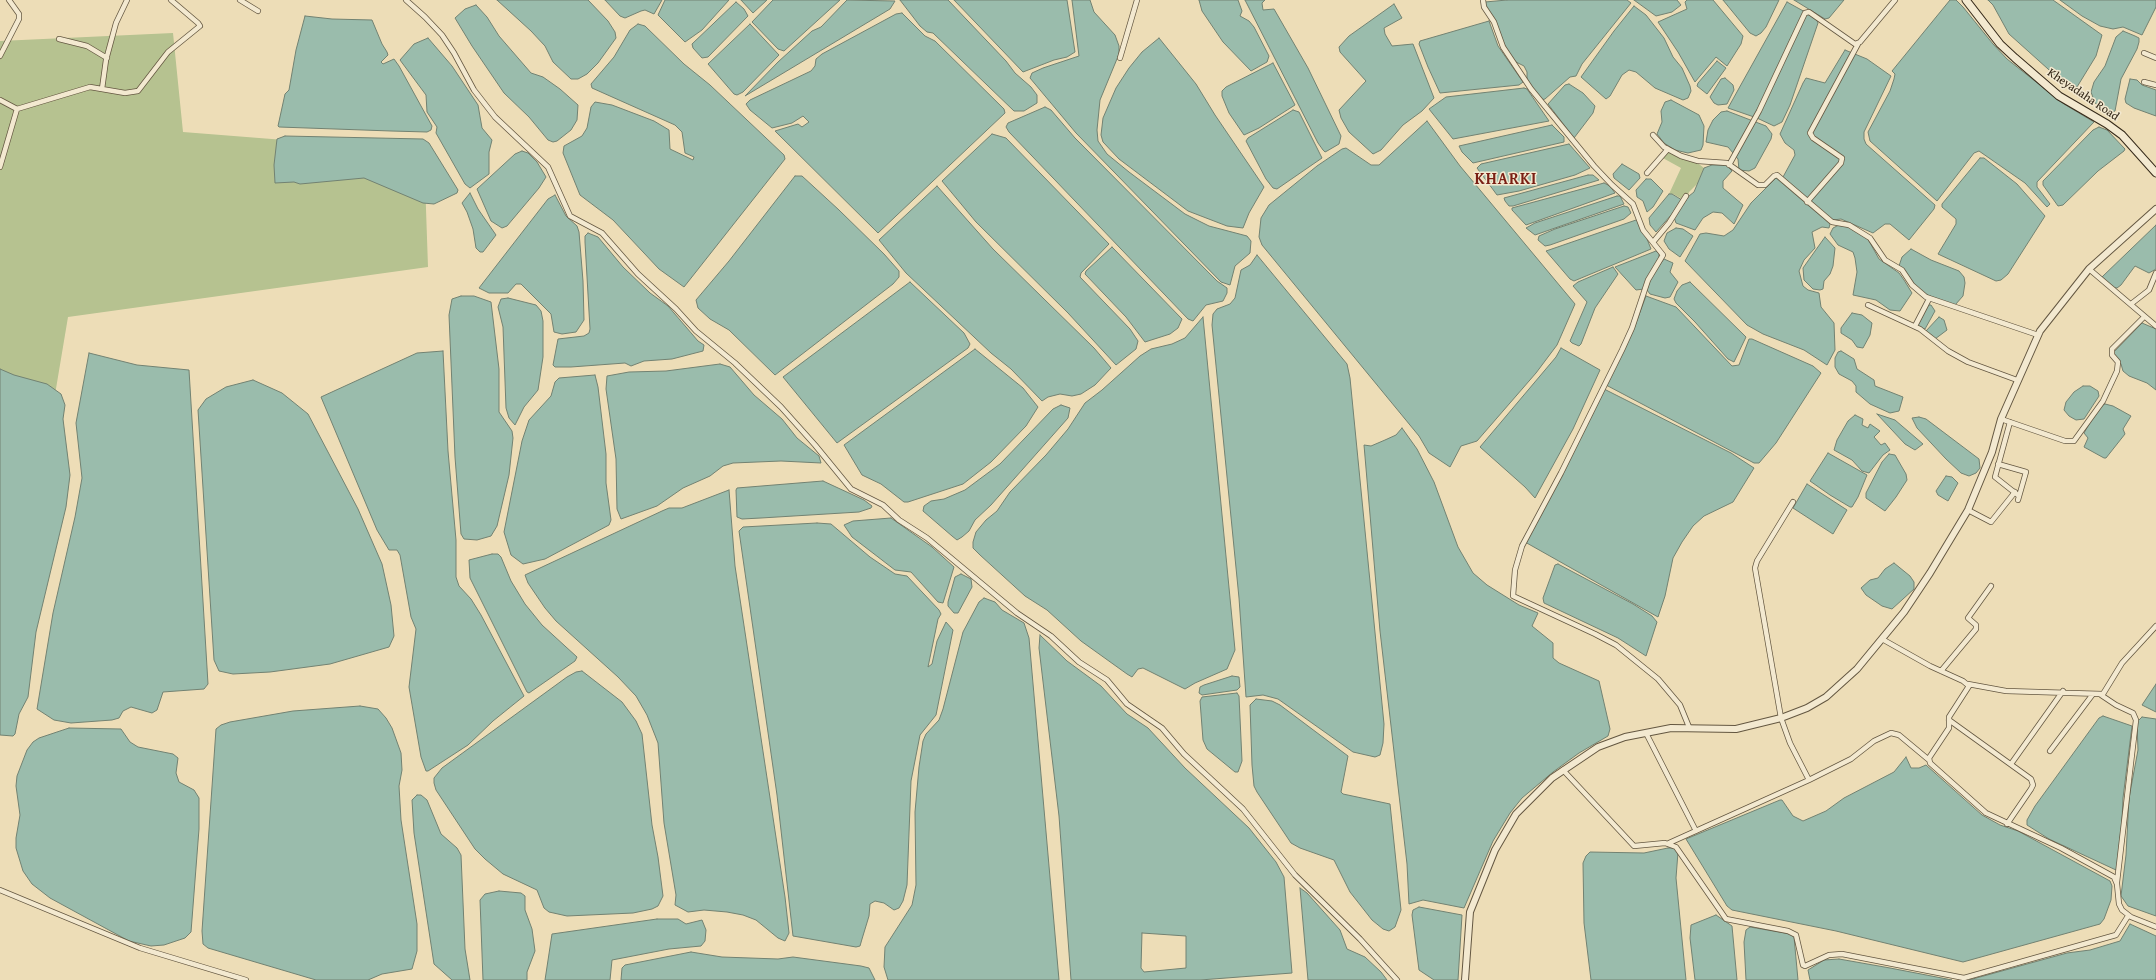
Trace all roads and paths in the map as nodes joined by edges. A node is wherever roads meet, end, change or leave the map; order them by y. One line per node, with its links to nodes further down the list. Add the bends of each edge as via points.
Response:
1 (9, 0): 14 (street, via 19,19)
2 (127, 0): 15 (street, via 116,23)
3 (170, 0): 20 (street, via 200,26 168,52 138,92 125,94)
4 (240, 0): 10 (street)
5 (406, 0): 73 (street, via 442,35 474,90 495,117 548,167 570,216 602,233 638,274 696,331 735,363 781,407 851,489 883,505 899,520 927,538 1017,613 1107,680 1127,704 1162,728 1184,754 1243,809 1295,875 1360,939)
6 (1137, 0): 16 (street)
7 (1483, 0): 32 (street, via 1503,47 1531,89 1594,166 1633,204 1643,230)
8 (1895, 0): 12 (street)
9 (1966, 0): 28 (main road, Kheyadaha Road, via 1989,31 2015,58 2059,96 2115,130)
10 (258, 11)
11 (58, 39): 15 (street, via 87,46)
12 (1858, 44): 25 (street, via 1809,12 1805,13); 30 (street, via 1810,133 1813,138 1842,158 1842,163)
13 (2144, 53): 17 (street)
14 (0, 56)
15 (106, 58): 20 (street)
16 (1120, 58)
17 (2156, 58)
18 (2144, 82): 19 (street)
19 (2156, 86)
20 (102, 88): 22 (street, via 83,88)
21 (0, 100): 22 (street)
22 (18, 109): 26 (street)
23 (1653, 135): 24 (street)
24 (1668, 149): 25 (street, via 1698,161 1722,162); 27 (street)
25 (1729, 165): 30 (street, via 1758,185 1765,185 1778,175)
26 (0, 167)
27 (1647, 172)
28 (2156, 173)
29 (1686, 196): 32 (street)
30 (1807, 202): 35 (street, via 1832,222 1849,225 1870,238 1885,260 1902,270 1917,290)
31 (2156, 209): 33 (street)
32 (1654, 242): 58 (street, via 1663,255 1648,280 1622,350 1522,546 1512,594 1516,599 1595,634 1625,652 1658,679 1676,700)
33 (2089, 269): 36 (street); 41 (street)
34 (2156, 273): 36 (street, via 2149,290)
35 (1930, 299): 39 (street); 41 (street)
36 (2130, 304): 38 (street)
37 (1868, 305): 39 (street)
38 (2144, 317): 40 (street); 43 (street, via 2112,349 2112,355 2118,362 2117,371 2103,401 2074,441 2065,441)
39 (1915, 326): 42 (street, via 1948,351 1968,362)
40 (2156, 326)
41 (2038, 335): 42 (street)
42 (2017, 380): 43 (street)
43 (2005, 421): 44 (street); 47 (street)
44 (1998, 464): 45 (street, via 1995,478); 45 (street, via 2026,472 2019,498)
45 (2015, 492): 47 (street, via 1992,522)
46 (1793, 502): 56 (street, via 1755,568)
47 (1968, 510): 50 (street, via 1930,574)
48 (1991, 586): 51 (street, via 1968,618 1976,625 1976,629)
49 (2156, 626): 55 (street, via 2128,656 2116,671 2105,692)
50 (1884, 640): 51 (street); 56 (street, via 1826,697)
51 (1941, 671): 52 (street)
52 (1968, 684): 53 (street, via 2006,691); 57 (street, via 1969,689 1949,717)
53 (2062, 691): 54 (street); 62 (street)
54 (2093, 694): 55 (street); 60 (street)
55 (2100, 695): 68 (street, via 2133,713 2136,720)
56 (1781, 718): 58 (street, via 1736,729); 64 (street, via 1790,743)
57 (1950, 720): 61 (street, via 1949,728); 62 (street)
58 (1689, 727): 59 (street)
59 (1646, 733): 63 (street, via 1625,737 1598,748); 66 (street)
60 (2050, 751)
61 (1929, 760): 64 (street, via 1898,735 1891,733 1874,741 1851,759); 65 (street, via 1976,806)
62 (2011, 764): 65 (street, via 2031,779 2033,785)
63 (1563, 770): 67 (street, via 1634,846); 74 (street, via 1541,787 1516,814 1495,850 1470,912)
64 (1809, 780): 66 (street)
65 (2007, 824): 68 (street, via 2103,870 2114,877)
66 (1696, 831): 67 (street)
67 (1669, 844): 70 (street, via 1676,847 1726,919 1793,933 1798,938 1803,966 1829,955 1842,954 1964,978 2116,935)
68 (2117, 884): 70 (street, via 2119,904)
69 (0, 890): 72 (street, via 140,948)
70 (2128, 916): 71 (street)
71 (2156, 927)
72 (246, 980)
73 (1397, 980)
74 (1464, 980)

